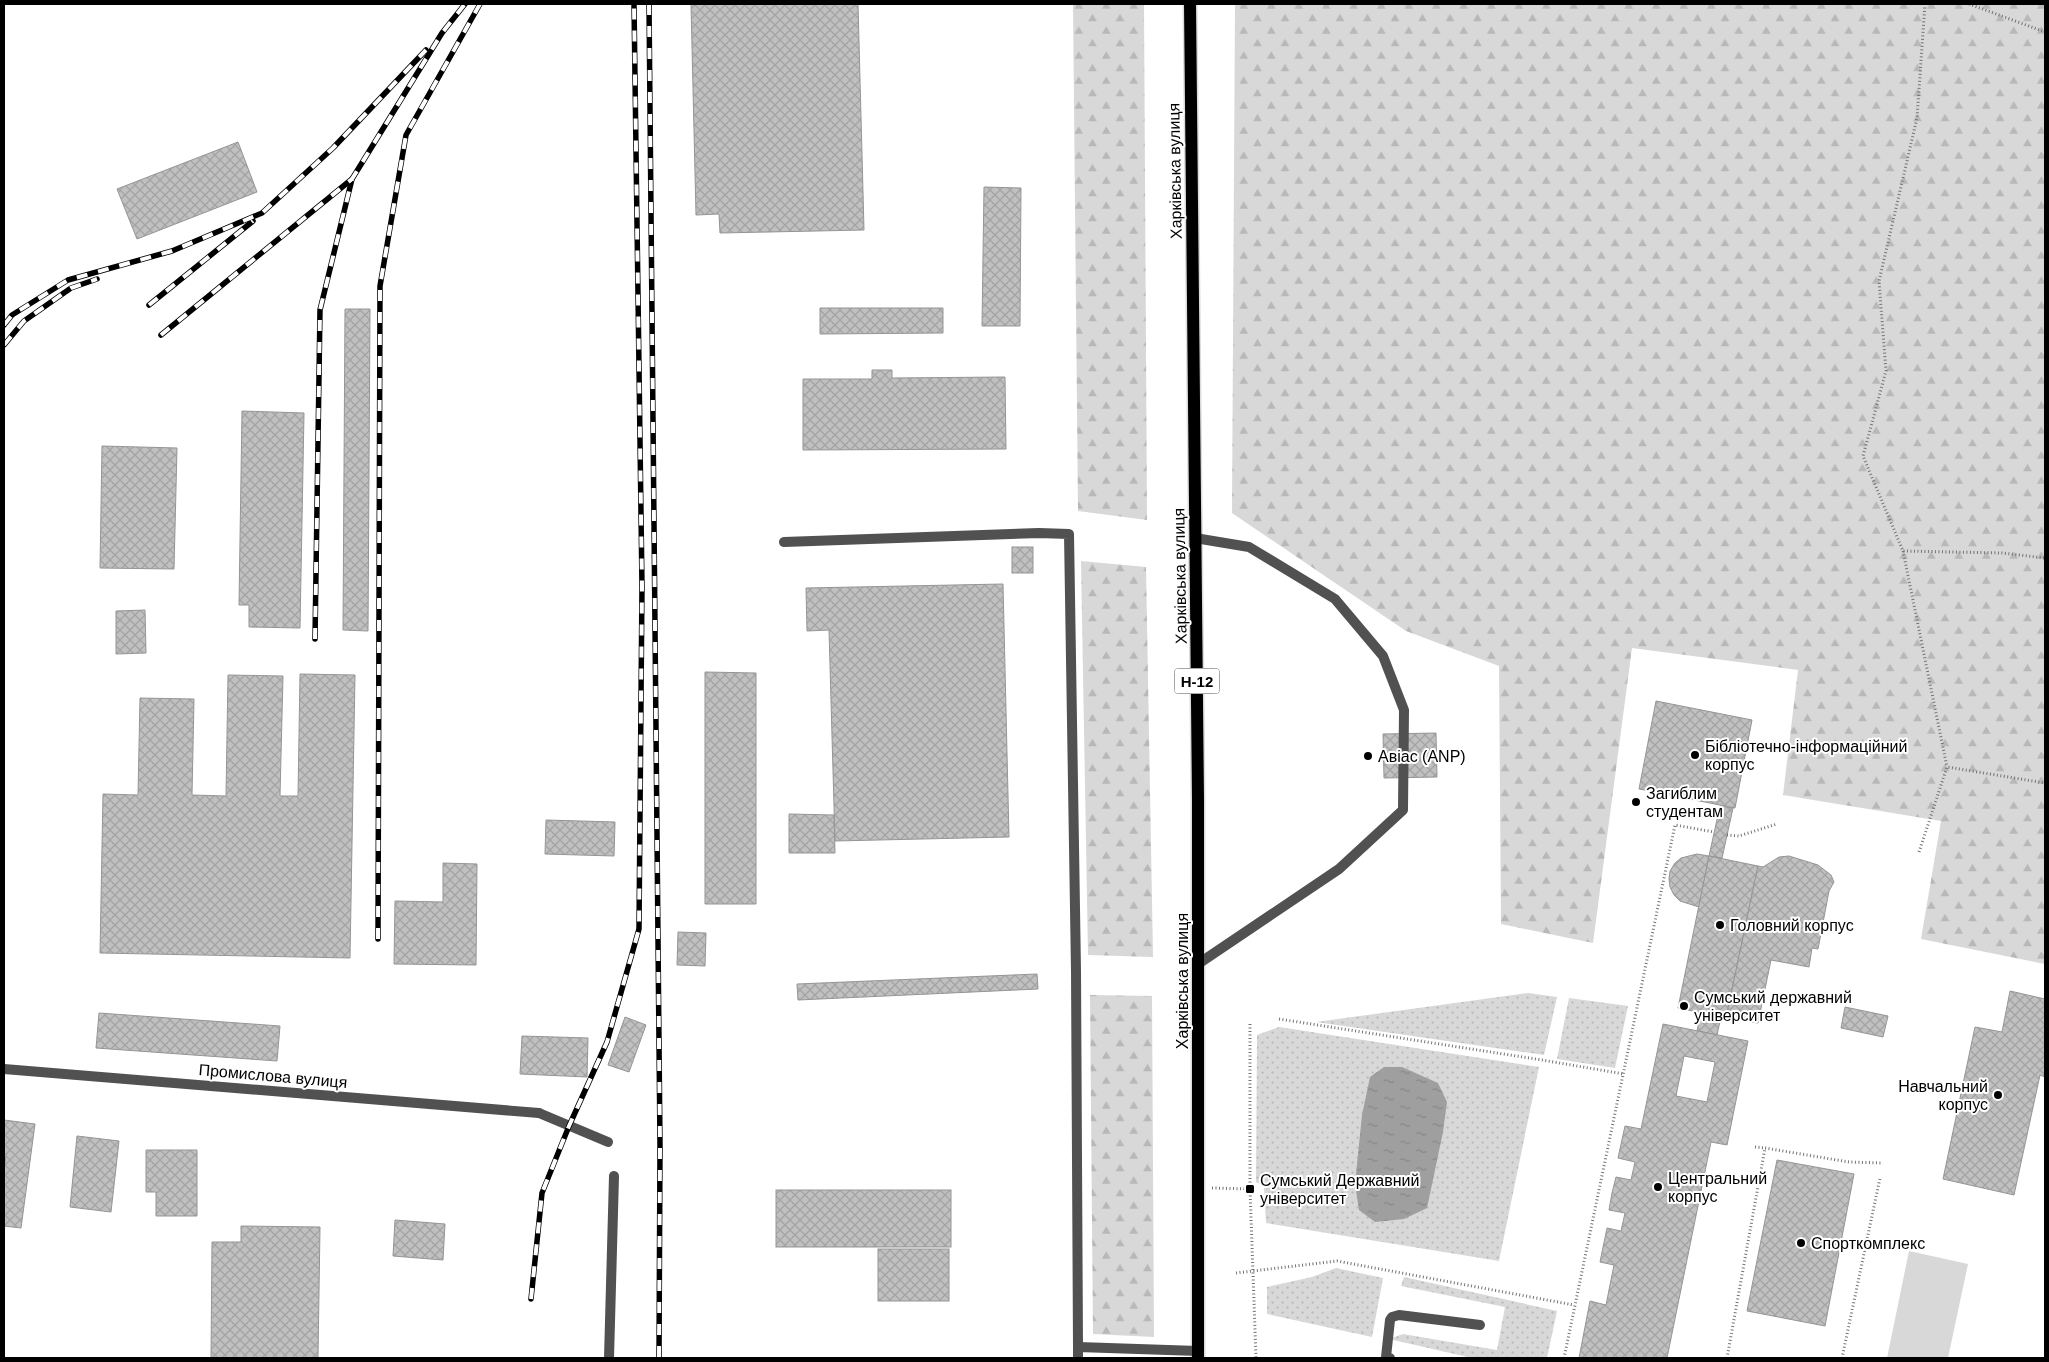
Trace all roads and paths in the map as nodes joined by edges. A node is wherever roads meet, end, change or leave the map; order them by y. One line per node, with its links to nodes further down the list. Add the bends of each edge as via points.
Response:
1 (1190, 4): 5 (main road, Харківська вулиця / Н-12)
2 (1925, 4): 7 (path, via 1917,118 1878,281 1886,371 1863,456)
3 (1969, 4): 4 (path)
4 (2045, 32)
5 (1195, 538): 15 (main road, Харківська вулиця / Н-12); 15 (street, via 1249,547 1335,599 1383,656 1404,710 1403,810 1339,869)
6 (784, 542): 32 (street, via 1069,534)
7 (1903, 550): 8 (path, via 2002,553); 9 (path)
8 (2045, 558)
9 (1947, 767): 10 (path); 14 (path)
10 (2045, 782)
11 (1777, 824): 13 (path, via 1740,836)
12 (1714, 832): 19 (path, via 1675,825)
13 (1727, 835)
14 (1919, 852)
15 (1198, 964): 26 (main road, Харківська вулиця / Н-12)
16 (1280, 1019): 19 (path)
17 (1250, 1024): 27 (path)
18 (4, 1069): 20 (street, Промислова вулиця, via 539,1113)
19 (1624, 1074): 30 (path)
20 (608, 1142)
21 (1755, 1147): 22 (path)
22 (1765, 1148): 23 (path, via 1849,1162); 39 (path)
23 (1883, 1163)
24 (614, 1176): 34 (street)
25 (1880, 1178): 40 (path)
26 (1199, 1187): 27 (path); 33 (main road, Харківська вулиця / Н-12)
27 (1250, 1189): 28 (path)
28 (1252, 1270): 29 (path); 30 (path, via 1337,1261); 36 (path)
29 (1236, 1273)
30 (1574, 1305): 38 (path)
31 (1480, 1325): 37 (street, via 1398,1315 1392,1317 1386,1357)
32 (1078, 1347): 33 (street); 35 (street)
33 (1198, 1355)
34 (609, 1358)
35 (1078, 1358)
36 (1256, 1358)
37 (1390, 1358)
38 (1564, 1358)
39 (1726, 1358)
40 (1842, 1358)

